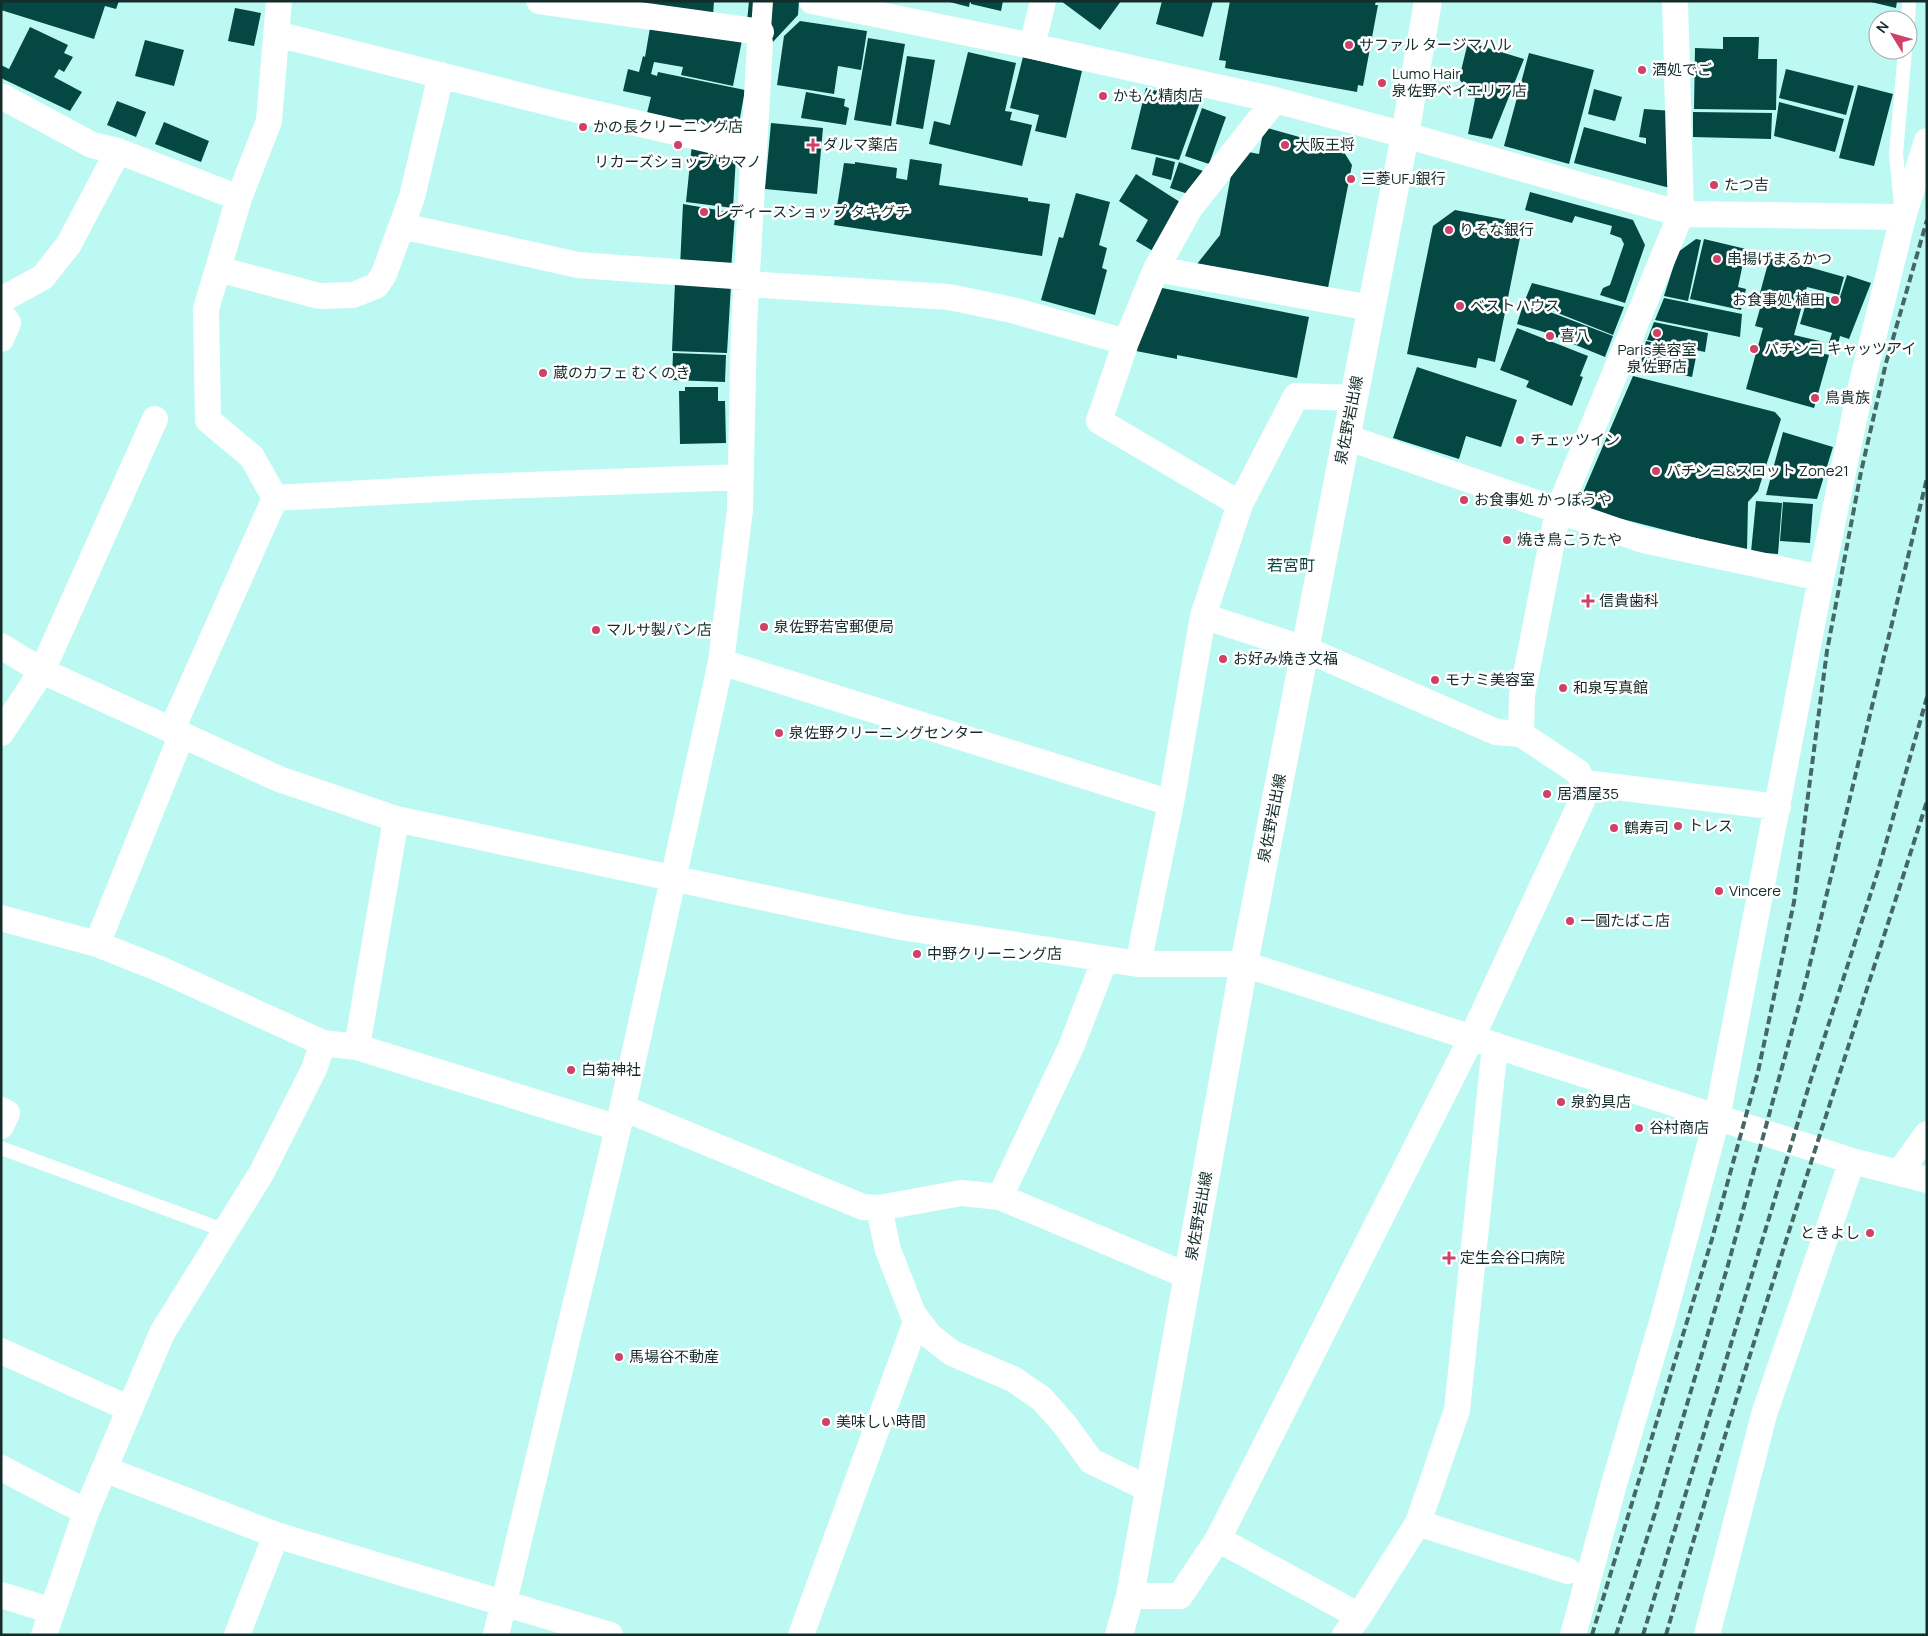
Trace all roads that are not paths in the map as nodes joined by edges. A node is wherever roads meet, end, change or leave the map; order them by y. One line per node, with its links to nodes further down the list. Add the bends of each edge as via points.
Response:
1 (279, 1): 8 (street)
2 (539, 1): 9 (street)
3 (763, 1): 9 (street)
4 (812, 1): 10 (street)
5 (1043, 1): 10 (street)
6 (1428, 1): 15 (main road, 泉佐野岩出線)
7 (1675, 1): 20 (street)
8 (277, 34): 12 (street); 19 (street, via 269,121)
9 (760, 38): 17 (street)
10 (1032, 46): 14 (street)
11 (1904, 60): 21 (lane, via 1896,154)
12 (441, 75): 17 (street); 22 (street)
13 (1, 96): 18 (street, via 92,145)
14 (1275, 100): 15 (street); 24 (street, via 1190,208)
15 (1404, 134): 20 (street); 27 (main road, 泉佐野岩出線)
16 (1927, 141): 21 (street)
17 (754, 150): 25 (street)
18 (118, 151): 19 (street); 26 (street, via 69,244 43,277)
19 (239, 198): 23 (street)
20 (1681, 214): 21 (street); 37 (street)
21 (1903, 217): 38 (street, via 1859,395)
22 (402, 226): 23 (street, via 384,274 376,286 353,295 319,296); 25 (street, via 578,265)
23 (218, 269): 35 (street, via 206,309 208,420 252,457)
24 (1156, 269): 27 (street); 30 (street)
25 (747, 280): 30 (street, via 949,297 1012,310); 34 (street)
26 (1, 300)
27 (1371, 308): 31 (main road, 泉佐野岩出線)
28 (1, 313): 29 (street, via 8,323)
29 (1, 339)
30 (1126, 342): 36 (street, via 1099,421)
31 (1354, 398): 33 (main road, 泉佐野岩出線); 36 (street, via 1296,396)
32 (155, 419): 43 (street)
33 (1346, 437): 37 (street); 41 (main road, 泉佐野岩出線)
34 (741, 478): 35 (street); 42 (street)
35 (275, 498): 44 (street)
36 (1240, 504): 39 (street)
37 (1558, 511): 38 (street, via 1643,540); 46 (street, via 1522,695)
38 (1821, 578): 49 (street)
39 (1203, 616): 41 (street); 48 (street)
40 (1, 646): 43 (street)
41 (1305, 649): 46 (street, via 1496,732); 56 (main road, 泉佐野岩出線)
42 (721, 662): 48 (street); 51 (street)
43 (42, 671): 44 (street); 45 (street)
44 (177, 732): 50 (street, via 279,779); 53 (street)
45 (1, 733)
46 (1521, 734): 47 (street, via 1578,772)
47 (1584, 783): 49 (street); 57 (street, via 1587,790)
48 (1171, 803): 55 (street)
49 (1778, 807): 62 (street)
50 (396, 819): 51 (street); 59 (street)
51 (673, 877): 54 (street, via 901,927); 61 (street)
52 (1, 918): 53 (street)
53 (97, 944): 58 (street, via 160,969)
54 (1105, 959): 55 (street); 69 (street, via 1071,1047)
55 (1138, 964): 56 (street)
56 (1244, 964): 57 (street); 72 (main road, 泉佐野岩出線)
57 (1484, 1041): 62 (street); 80 (street, via 1457,1410); 82 (street)
58 (323, 1044): 59 (street); 71 (street, via 314,1069 262,1172)
59 (357, 1047): 61 (street)
60 (1, 1110): 63 (street, via 7,1113)
61 (621, 1118): 70 (street, via 863,1207); 86 (street)
62 (1717, 1118): 66 (street); 94 (street)
63 (1, 1126)
64 (1927, 1134): 67 (street)
65 (1, 1148): 71 (lane)
66 (1852, 1162): 67 (street); 95 (street, via 1765,1411)
67 (1899, 1173): 68 (street)
68 (1927, 1180)
69 (1000, 1196): 70 (street, via 961,1193); 72 (street)
70 (879, 1208): 73 (street, via 888,1250)
71 (226, 1230): 75 (street, via 162,1333)
72 (1188, 1276): 78 (main road, 泉佐野岩出線)
73 (917, 1319): 78 (street, via 930,1336 952,1353 1013,1379 1042,1399 1091,1461); 92 (street)
74 (1, 1351): 75 (street)
75 (130, 1409): 77 (street)
76 (1, 1468): 79 (street)
77 (104, 1469): 79 (street); 81 (street)
78 (1149, 1489): 85 (main road, 泉佐野岩出線)
79 (86, 1512): 87 (street)
80 (1418, 1523): 83 (street); 88 (street)
81 (276, 1535): 86 (street); 89 (street)
82 (1218, 1540): 85 (street, via 1180,1596); 88 (street)
83 (1568, 1571)
84 (1, 1595): 87 (street)
85 (1130, 1596): 93 (main road, 泉佐野岩出線)
86 (503, 1602): 90 (street); 91 (street)
87 (48, 1623)
88 (1352, 1626)
89 (237, 1635)
90 (496, 1635)
91 (610, 1635)
92 (801, 1635)
93 (1119, 1635)
94 (1573, 1635)
95 (1707, 1635)

